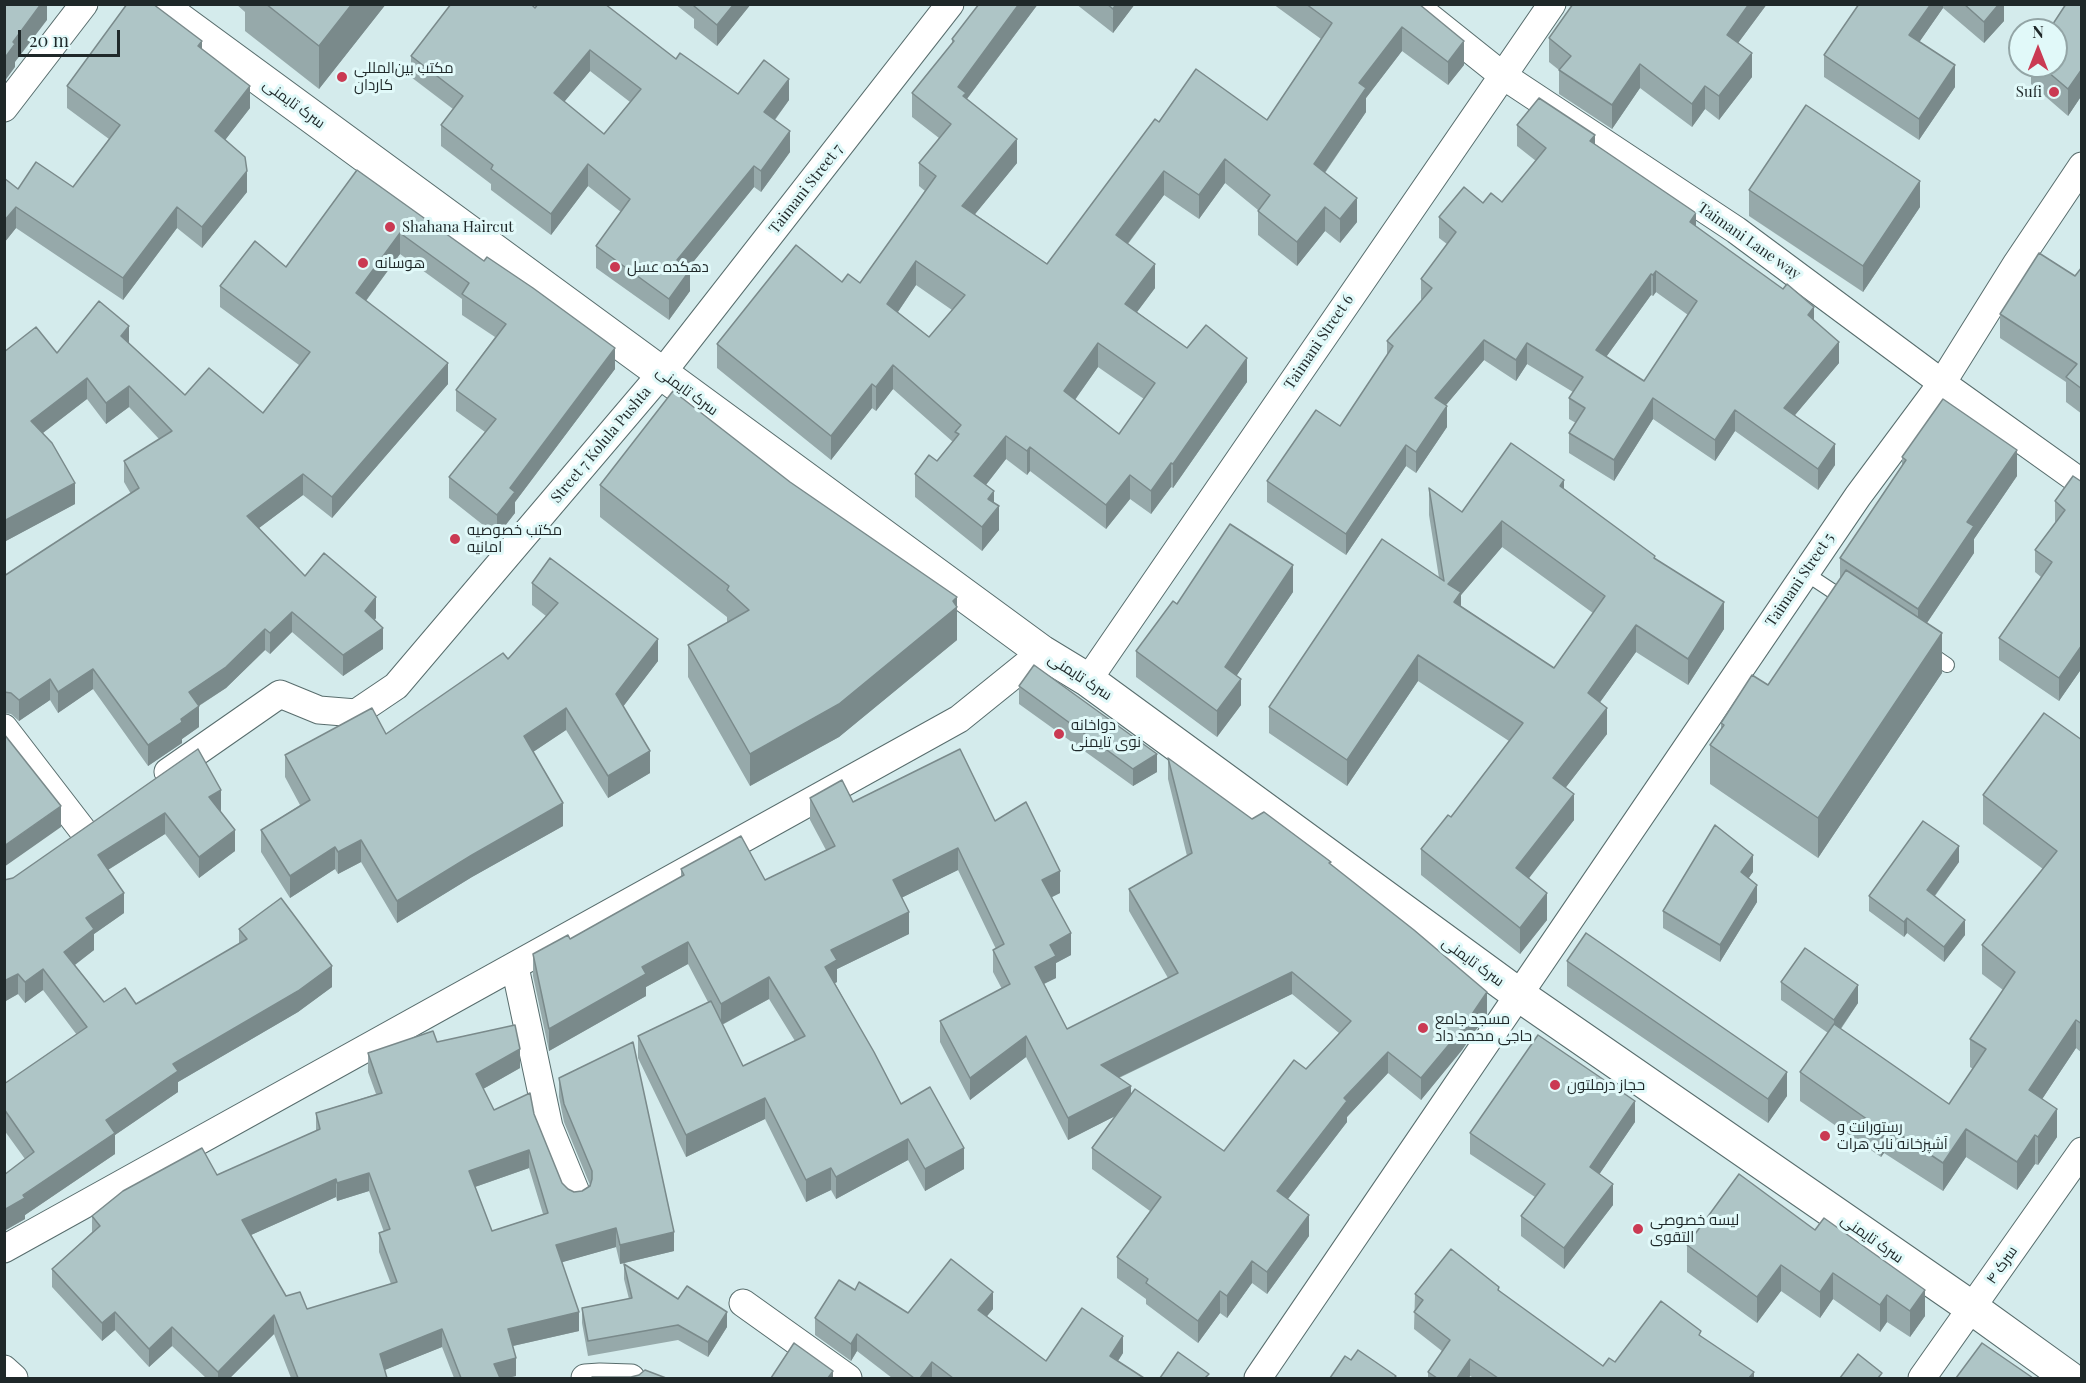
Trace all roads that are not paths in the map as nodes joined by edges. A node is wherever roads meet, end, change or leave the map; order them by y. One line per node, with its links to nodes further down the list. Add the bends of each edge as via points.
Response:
1 (84, 4): 7 (street)
2 (158, 4): 9 (main road, سرک تایمنی)
3 (950, 4): 9 (street, Taimani Street 7)
4 (1413, 4): 6 (street, Taimani Lane way)
5 (1552, 4): 6 (street, Taimani Street 6)
6 (1502, 75): 10 (street, Taimani Lane way, via 1736,230); 17 (street, Taimani Street 6)
7 (4, 108)
8 (2082, 166): 10 (street, Taimani Street 5)
9 (662, 373): 15 (main road, سرک تایمنی); 19 (street, Street 7 Kolula Pushta, via 396,686 356,712 319,710 280,694)
10 (1942, 383): 11 (street, Taimani Lane way); 12 (street, Taimani Street 5)
11 (2082, 483)
12 (1805, 573): 13 (lane); 22 (street, Taimani Street 5)
13 (1862, 610)
14 (1919, 646): 16 (lane)
15 (1042, 652): 17 (main road, سرک تایمنی); 21 (street, via 959,719)
16 (1947, 665)
17 (1088, 680): 22 (main road, سرک تایمنی)
18 (4, 728): 20 (street)
19 (149, 786)
20 (83, 832)
21 (515, 967): 24 (street, via 549,1127); 25 (street)
22 (1519, 995): 27 (main road, سرک تایمنی); 33 (street, Taimani Street 5)
23 (2082, 1151): 27 (street, سرک ۴)
24 (577, 1195)
25 (4, 1249)
26 (743, 1303): 32 (street)
27 (1972, 1308): 34 (street, سرک ۴); 35 (main road, سرک تایمنی)
28 (4, 1369): 29 (street)
29 (14, 1378)
30 (585, 1378): 31 (street)
31 (631, 1378)
32 (848, 1378)
33 (1258, 1378)
34 (1922, 1378)
35 (2069, 1378)

